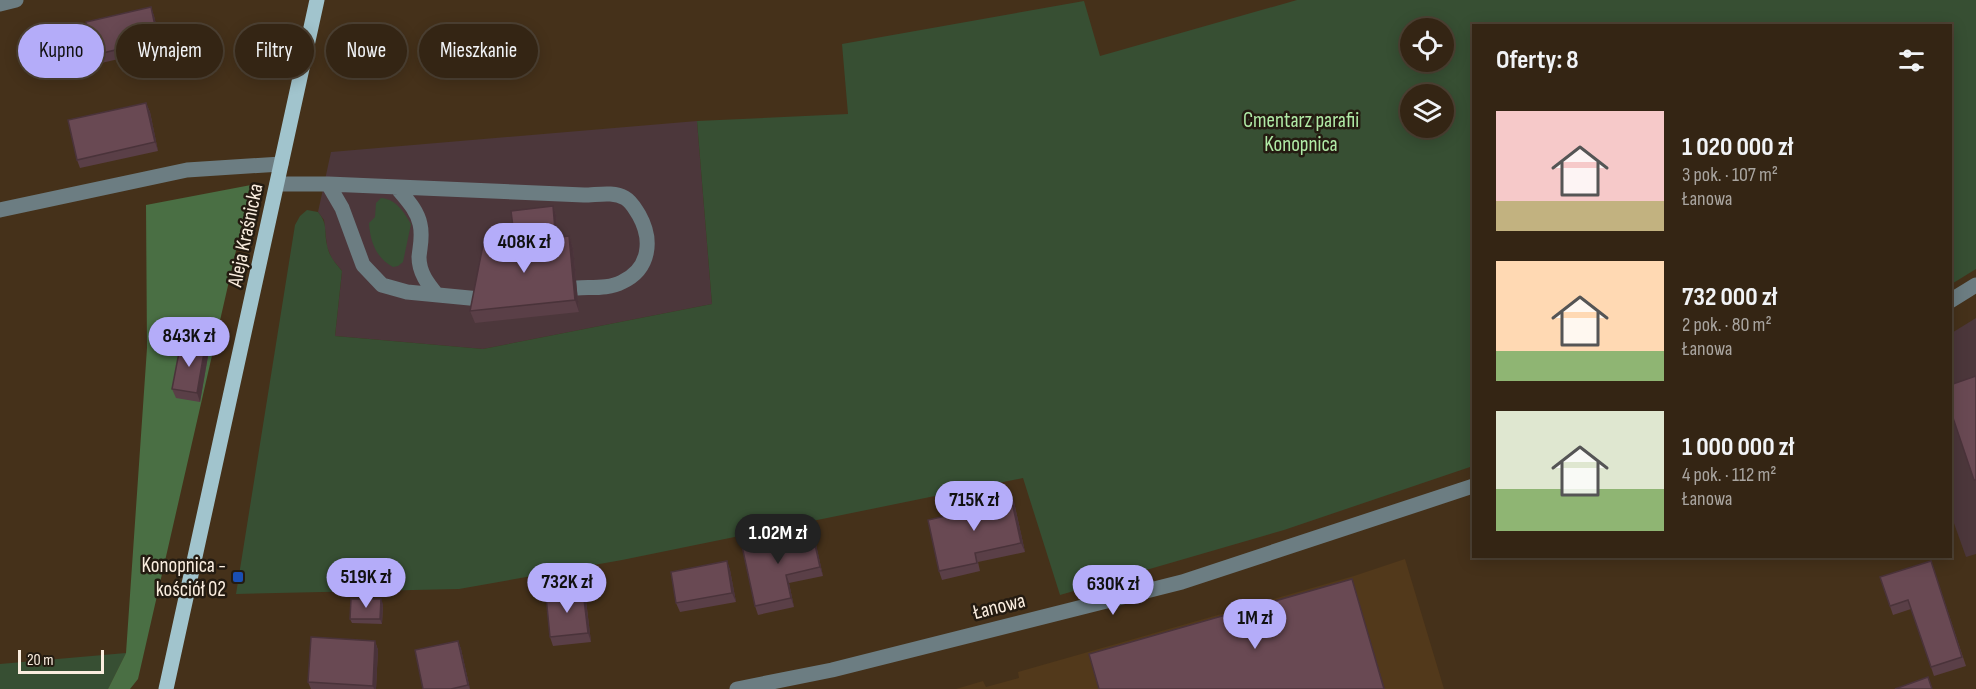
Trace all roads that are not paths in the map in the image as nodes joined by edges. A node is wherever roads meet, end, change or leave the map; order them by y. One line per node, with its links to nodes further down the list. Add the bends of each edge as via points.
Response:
1 (16, 0): 3 (street)
2 (317, 0): 4 (main road, Aleja Kraśnicka)
3 (0, 4)
4 (281, 164): 5 (main road, Aleja Kraśnicka); 8 (street, via 187,170)
5 (277, 184): 6 (street); 15 (main road, Aleja Kraśnicka)
6 (328, 184): 7 (street); 11 (street, via 342,208 363,265 382,285)
7 (398, 189): 10 (street, via 624,197 632,204 648,235 646,256 636,272 622,282); 11 (street, via 418,217 421,269)
8 (0, 210)
9 (1976, 285): 13 (street)
10 (577, 288)
11 (437, 295): 12 (street)
12 (480, 299)
13 (1952, 300)
14 (1472, 486): 16 (street, Łanowa, via 1182,582 832,670)
15 (166, 689)
16 (737, 689)

